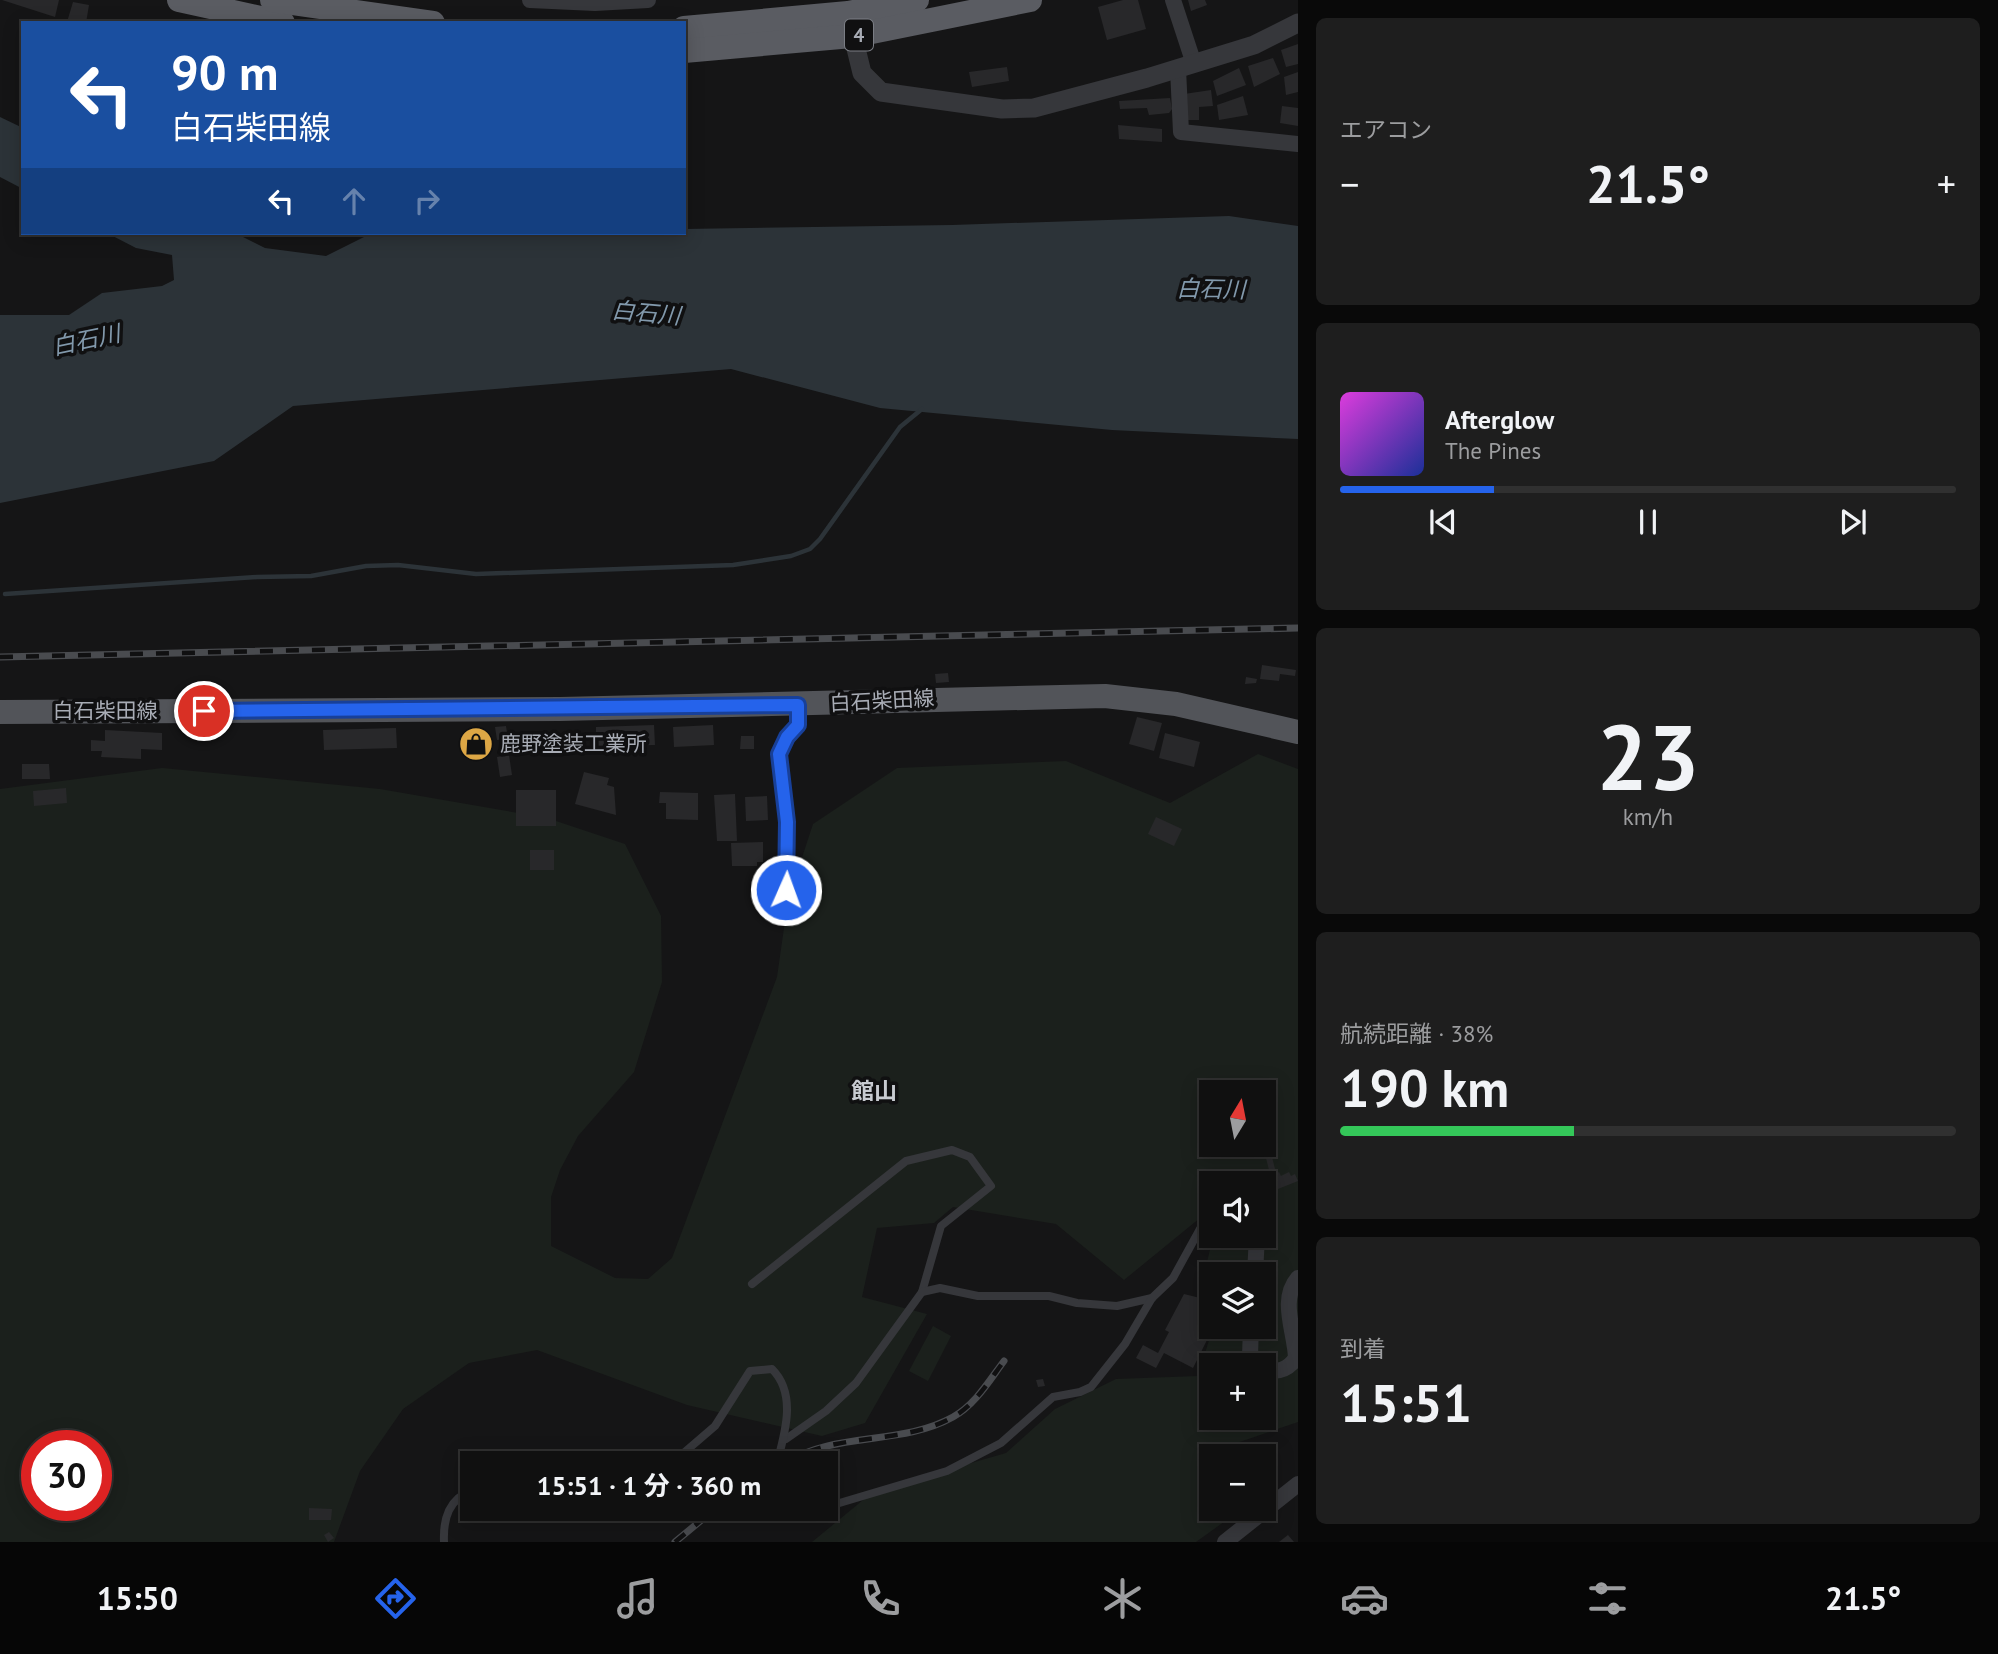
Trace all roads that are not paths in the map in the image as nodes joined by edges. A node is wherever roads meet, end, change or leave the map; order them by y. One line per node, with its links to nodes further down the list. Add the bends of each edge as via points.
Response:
1 (179, 0): 9 (highway)
2 (272, 0): 10 (highway)
3 (530, 0): 4 (street)
4 (648, 0)
5 (917, 0): 8 (highway, 4)
6 (1030, 0): 8 (highway, 4)
7 (1173, 0): 14 (street)
8 (849, 16): 12 (highway, 4); 13 (highway, 4); 14 (street, via 857,64 873,88 904,98 1034,108)
9 (274, 21)
10 (419, 21)
11 (1298, 23): 14 (street, via 1254,45)
12 (686, 28)
13 (686, 51)
14 (1186, 66): 15 (street, via 1181,132)
15 (1298, 145)
16 (798, 705): 17 (main road, 白石柴田線); 18 (main road, 白石柴田線, via 1105,696 1176,704); 19 (street, via 798,725 779,754 787,822)
17 (0, 712)
18 (1298, 732)
19 (786, 890)
20 (1199, 1231): 24 (lane, via 1173,1278)
21 (1298, 1278): 25 (street, via 1288,1301 1296,1357)
22 (752, 1284): 23 (lane, via 906,1161 952,1150 970,1157 991,1186 941,1226)
23 (922, 1292): 24 (lane, via 940,1288 978,1296 1049,1296 1117,1306); 26 (lane, via 856,1382)
24 (1152, 1298): 31 (lane, via 1125,1344 1091,1387 1053,1396 1001,1443 947,1472)
25 (1276, 1373)
26 (786, 1439): 27 (lane, via 785,1392 780,1377 772,1369 750,1371 715,1426); 28 (lane)
27 (686, 1451)
28 (782, 1451)
29 (1298, 1484): 33 (street)
30 (460, 1496): 32 (lane, via 447,1512)
31 (838, 1504)
32 (444, 1542)
33 (1225, 1542)

